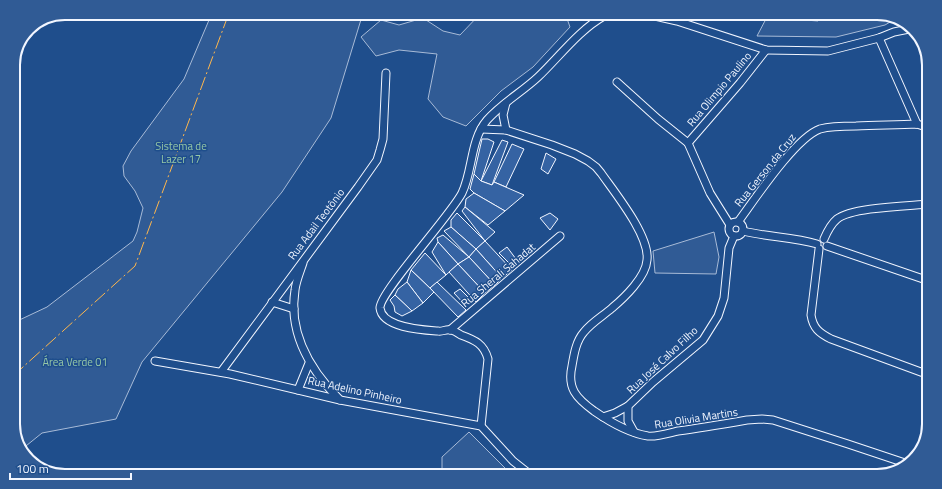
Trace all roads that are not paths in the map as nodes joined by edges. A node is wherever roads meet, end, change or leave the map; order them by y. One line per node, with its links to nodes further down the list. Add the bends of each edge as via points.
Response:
1 (598, 20): 8 (street)
2 (672, 20): 5 (street)
3 (905, 30): 4 (street)
4 (879, 38): 5 (street, via 828,51); 9 (street)
5 (766, 50): 13 (street, Rua Olimpio Paulino)
6 (386, 73): 23 (street, Rua Adail Teotônio, via 383,139 377,160)
7 (617, 82): 13 (street)
8 (506, 103): 11 (street); 12 (street, via 503,115)
9 (917, 124): 10 (street, Rua Gerson da Cruz); 15 (street, Rua Gerson da Cruz, via 839,126 820,129 798,145)
10 (922, 126)
11 (481, 129): 12 (street, Rua Olivia Martins); 27 (street, via 462,193 389,290 380,308 388,321 403,327 440,332)
12 (506, 130): 35 (street, Rua Olivia Martins, via 575,154 596,166 633,220 645,245 648,259 642,274 613,308 584,332 576,346 570,374 574,394)
13 (688, 143): 16 (street, via 710,193)
14 (922, 205): 20 (street, via 860,210 844,214 833,223)
15 (738, 222): 16 (street); 17 (street)
16 (730, 225): 19 (street, via 729,232)
17 (743, 231): 19 (street, via 740,236); 22 (street, via 805,240)
18 (560, 236): 27 (street, Rua Sherali Sahadat)
19 (734, 236): 34 (street, Rua José Calvo Filho, via 729,248 724,298 718,316 703,340)
20 (824, 239): 21 (street); 22 (street, via 820,239)
21 (827, 246): 22 (street, via 822,250); 24 (street)
22 (818, 247): 31 (street, via 811,315 816,329 823,335)
23 (305, 257): 25 (street, Rua Adail Teotônio); 26 (street, via 295,289)
24 (922, 279)
25 (272, 302): 26 (street); 30 (street, Rua Adail Teotônio)
26 (294, 309): 29 (street, via 297,333)
27 (450, 330): 36 (street, via 476,341 486,352 488,367)
28 (155, 360): 30 (street, Rua Adelino Pinheiro)
29 (309, 363): 32 (street); 33 (street)
30 (221, 372): 32 (street, Rua Adelino Pinheiro)
31 (922, 372)
32 (298, 390): 33 (street, Rua Adelino Pinheiro)
33 (340, 400): 36 (street, Rua Adelino Pinheiro)
34 (628, 406): 35 (street, Rua José Calvo Filho); 37 (street, Rua José Calvo Filho, via 628,421)
35 (603, 417): 37 (street, Rua Olivia Martins)
36 (481, 426): 39 (street)
37 (634, 432): 38 (street, Rua Olivia Martins, via 650,436 762,419 787,424)
38 (902, 462)
39 (523, 469)

